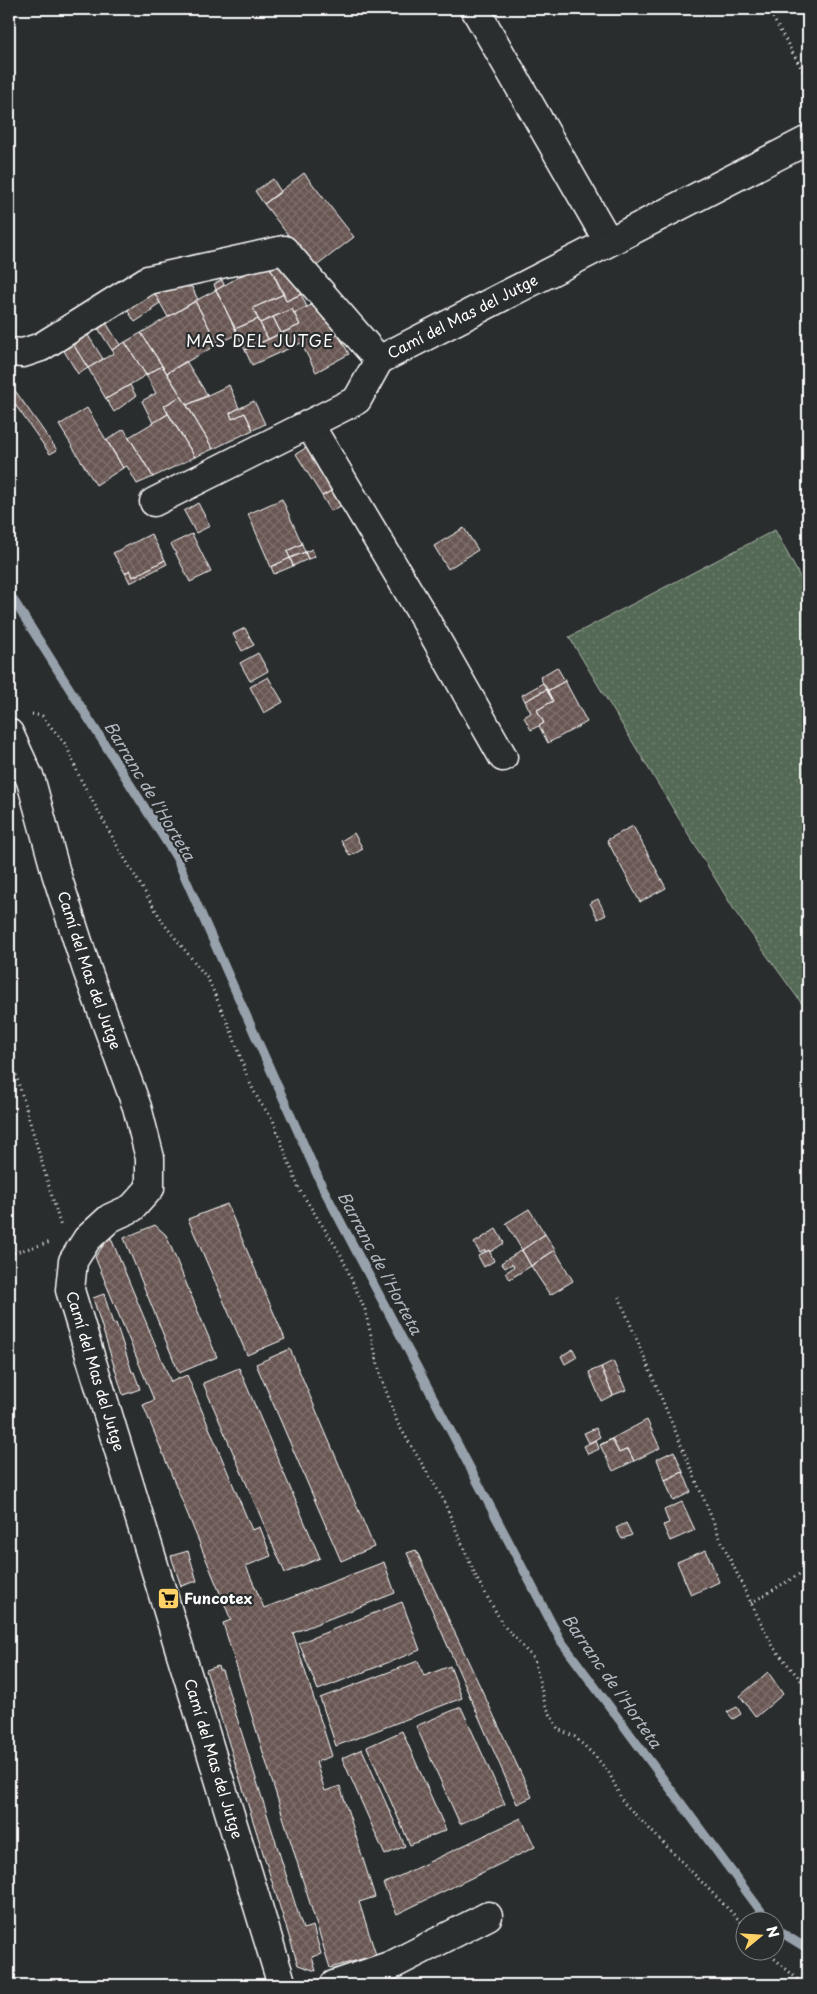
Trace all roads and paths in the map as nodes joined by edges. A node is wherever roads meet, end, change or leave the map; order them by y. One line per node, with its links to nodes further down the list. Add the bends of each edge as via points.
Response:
1 (476, 9): 5 (street)
2 (768, 9): 3 (path)
3 (808, 80)
4 (808, 140): 5 (street, Camí del Mas del Jutge)
5 (608, 241): 7 (street, Camí del Mas del Jutge)
6 (9, 352): 7 (street, Camí del Mas del Jutge, via 41,347 148,280 284,250)
7 (379, 360): 8 (street, via 357,400)
8 (309, 424): 9 (street); 11 (street)
9 (154, 502)
10 (16, 723): 13 (street, Camí del Mas del Jutge, via 67,908 137,1107 150,1158 150,1188 132,1208 110,1218 87,1239); 19 (path, via 42,716 66,745 80,778 164,924 208,979 248,1079 273,1120 299,1189 340,1253 365,1310 381,1378 398,1424 442,1497 477,1579 504,1626 534,1659 545,1704 558,1730 575,1737 596,1757 609,1773 623,1802)
11 (502, 757)
12 (9, 1051): 13 (path)
13 (68, 1250): 14 (path); 23 (street, Camí del Mas del Jutge, via 70,1290)
14 (9, 1254)
15 (620, 1297): 17 (path, via 721,1540)
16 (808, 1569): 17 (path)
17 (751, 1603): 18 (path, via 774,1648)
18 (808, 1689)
19 (734, 1915)
20 (488, 1916): 22 (street)
21 (779, 1962): 25 (path)
22 (396, 1975): 24 (street)
23 (282, 1985)
24 (334, 1985)
25 (804, 1985)

